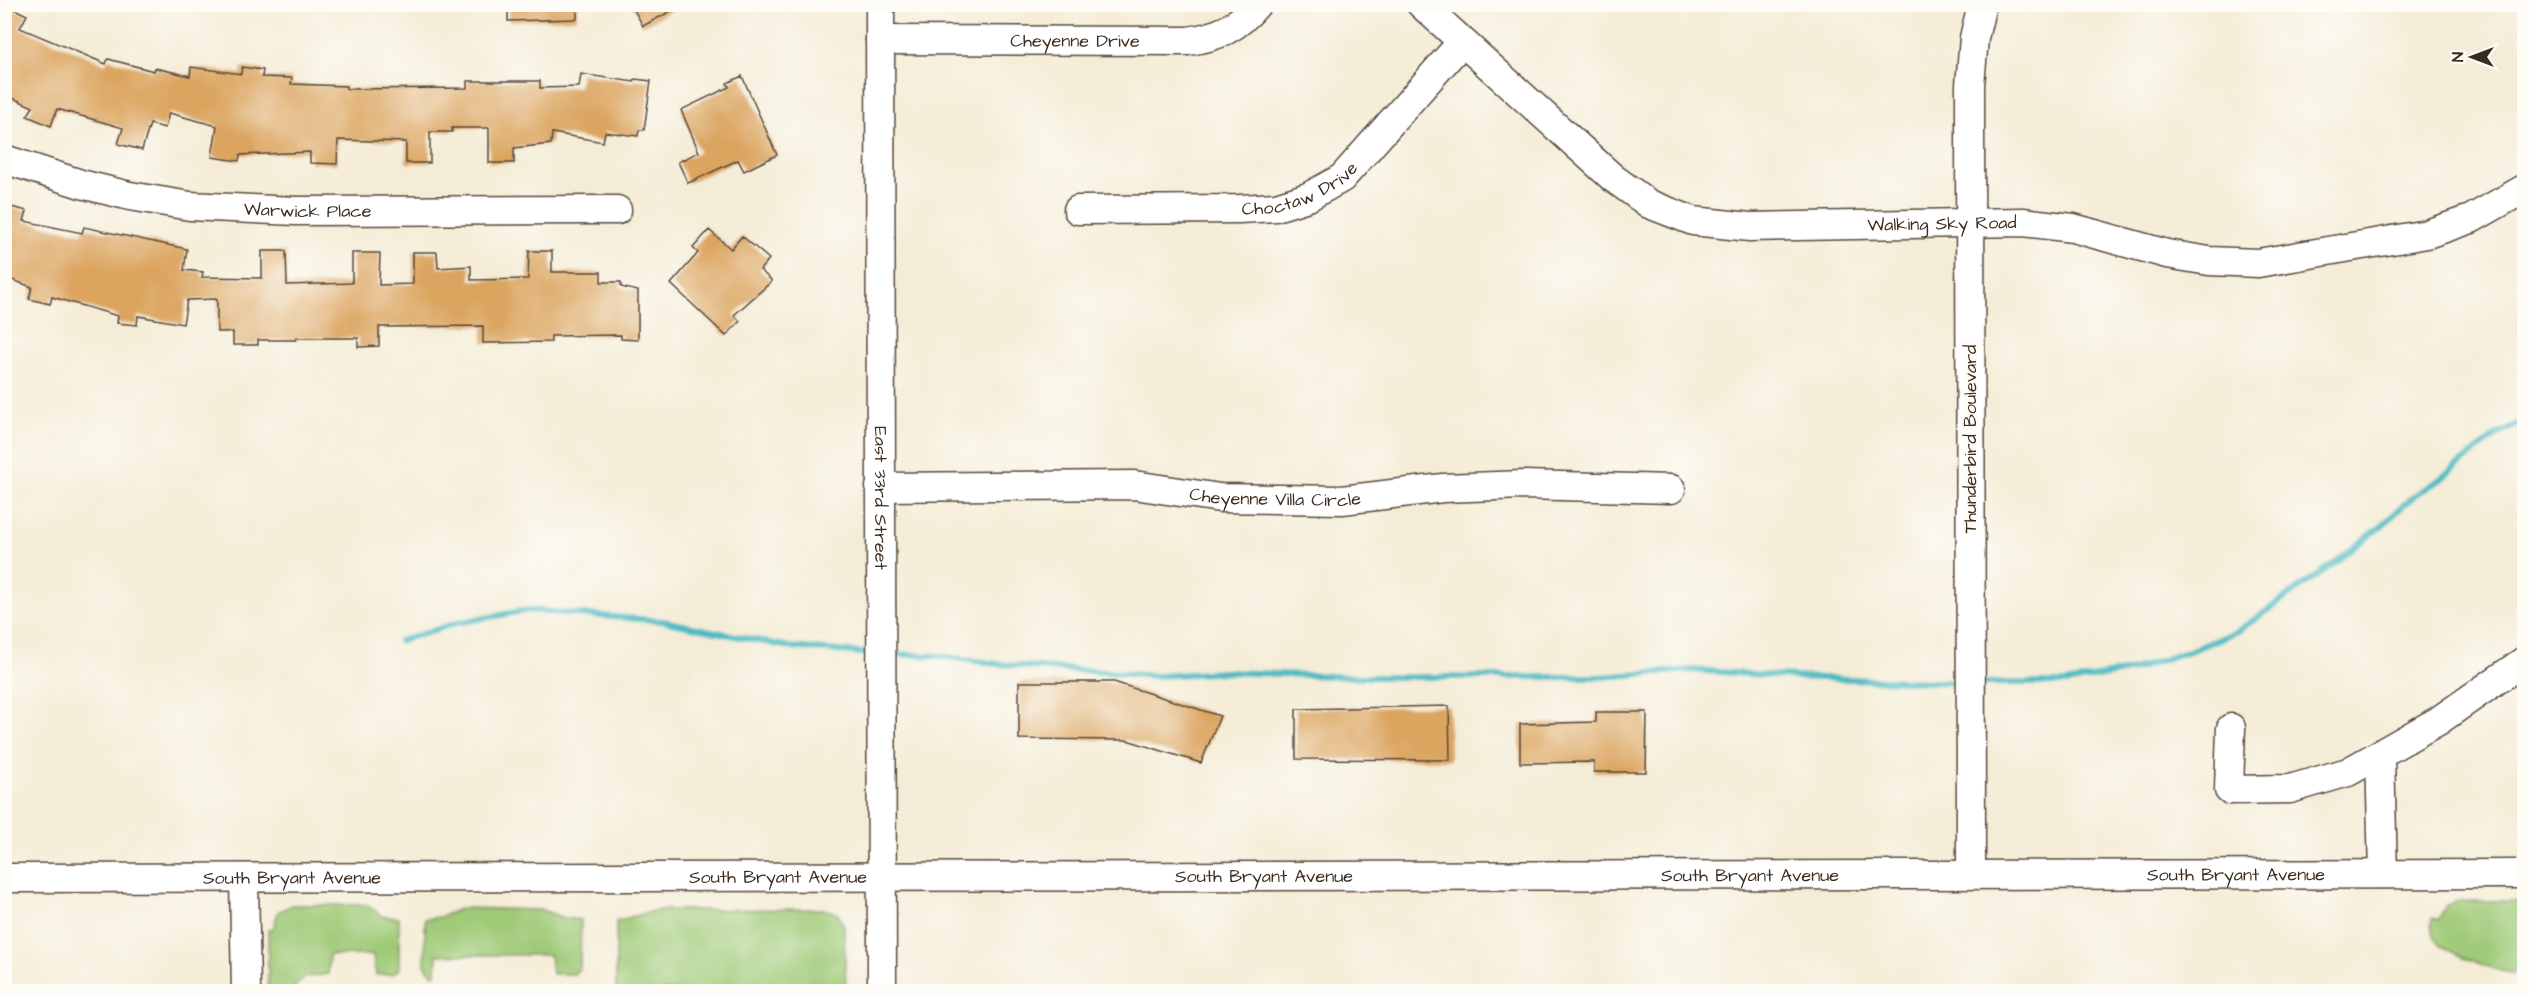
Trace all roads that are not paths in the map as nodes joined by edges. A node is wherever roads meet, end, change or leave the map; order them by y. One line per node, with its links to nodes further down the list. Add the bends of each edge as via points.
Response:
1 (880, 4): 5 (street, East 33rd Street)
2 (1257, 4): 5 (street, Cheyenne Drive, via 1230,30 1188,41)
3 (1422, 4): 6 (street, Walking Sky Road)
4 (1982, 4): 11 (street, Thunderbird Boulevard, via 1970,85)
5 (880, 40): 12 (street, East 33rd Street)
6 (1462, 42): 10 (street, Choctaw Drive, via 1342,178 1308,197 1276,207); 11 (street, Walking Sky Road, via 1612,178 1649,204 1694,221 1750,227)
7 (4, 159): 9 (street, Warwick Place, via 101,189 190,206 296,211)
8 (2524, 189): 11 (street, Walking Sky Road, via 2471,219 2427,234 2258,263 2167,254 2073,228 2023,222)
9 (617, 210)
10 (1078, 210)
11 (1969, 224): 17 (street, Thunderbird Boulevard)
12 (880, 487): 13 (street, Cheyenne Villa Circle, via 1134,485 1220,498 1342,500 1455,487); 20 (street, East 33rd Street)
13 (1671, 489)
14 (2524, 661): 16 (street, via 2438,721)
15 (2231, 728): 16 (street, via 2229,790 2290,789 2348,772)
16 (2380, 754): 18 (street)
17 (1971, 874): 18 (street, South Bryant Avenue); 20 (street, South Bryant Avenue)
18 (2383, 874): 19 (street, South Bryant Avenue)
19 (2524, 874)
20 (880, 876): 22 (street, South Bryant Avenue); 24 (street, East 33rd Street)
21 (4, 878): 22 (street, South Bryant Avenue)
22 (244, 878): 23 (street)
23 (246, 992)
24 (882, 992)

